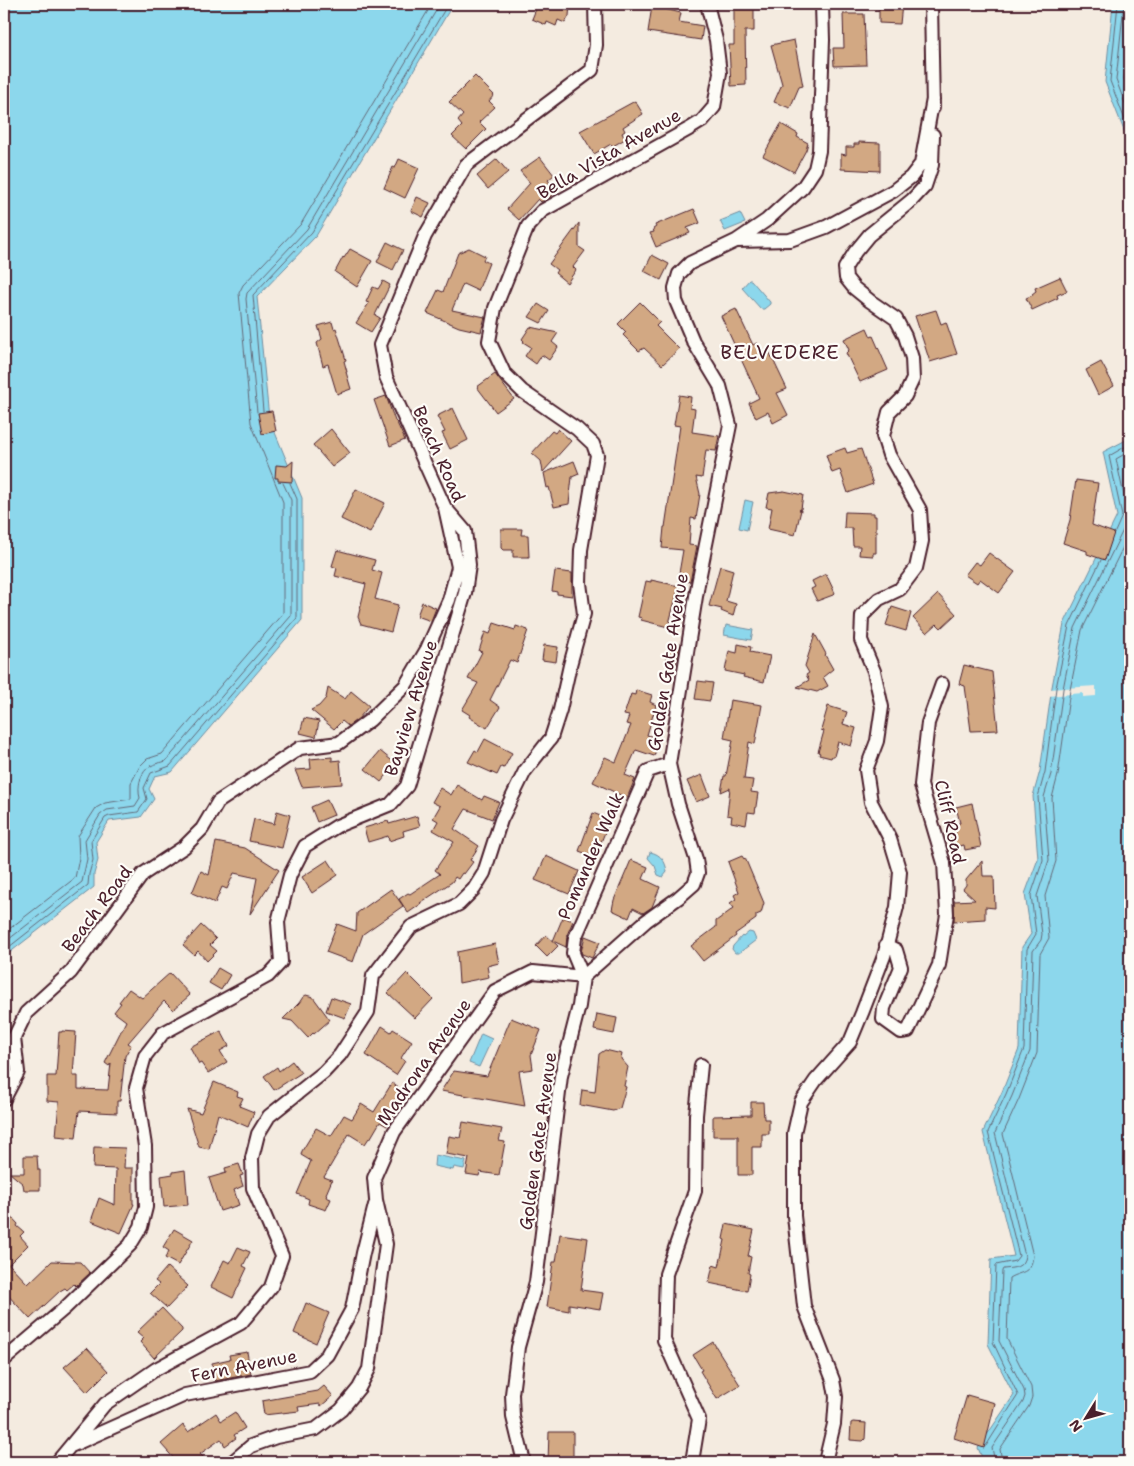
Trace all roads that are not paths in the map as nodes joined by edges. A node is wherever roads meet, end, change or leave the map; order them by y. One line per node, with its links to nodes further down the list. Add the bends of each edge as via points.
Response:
1 (595, 4): 7 (street, Beach Road, via 596,45 592,70 466,165 425,236 380,346 386,377)
2 (707, 4): 16 (street, Bella Vista Avenue, via 720,72 714,107 690,129 542,211 528,226 495,308 489,341 504,373 522,391 577,429 593,444 597,455 581,550 580,583 584,614 551,738 525,771 501,820 484,873 474,889 458,904 411,927 373,976 368,1012 340,1055 269,1116 258,1134 252,1158 253,1188 282,1256 271,1286 241,1323 156,1370 105,1404)
3 (822, 4): 6 (street, Golden Gate Avenue, via 819,151 815,169 803,187 767,220)
4 (931, 4): 5 (street)
5 (932, 99): 6 (street, Golden Gate Avenue, via 921,164 893,191 826,226 790,240); 10 (street, via 932,165 925,186 869,235 845,268 846,278 854,288 896,319 912,358 913,379 905,396 889,412 883,436 889,455 920,510 922,541 916,568 900,590 879,599 862,616 861,640 874,672 882,707 877,741 866,770 871,802 890,839 900,872 897,907)
6 (736, 241): 9 (street, Golden Gate Avenue, via 690,263 679,274 675,288 676,301 693,341 720,386 730,425 698,584)
7 (445, 508): 13 (street, Beach Road, via 458,567 449,600 427,649 405,686 340,743 300,748 218,802 202,829 184,847 143,874 71,972 26,1013 14,1038 18,1072); 15 (street, Bayview Avenue, via 465,531 469,565 465,593 407,786 391,804 337,826 305,846 290,874 278,922 281,962 268,976 163,1033 145,1056 136,1088 145,1146 146,1207 141,1227 130,1245 65,1308)
8 (942, 684): 10 (street, Cliff Road, via 928,723 921,785 944,863 947,914 939,965 908,1031 901,1032 883,1019 884,1008 901,966 896,950)
9 (669, 764): 11 (street, Pomander Walk, via 648,771 575,938 572,953); 11 (street, Golden Gate Avenue, via 696,859 698,873 694,884)
10 (886, 945): 21 (street, via 850,1042 816,1080 802,1102 794,1133 794,1216 804,1306 833,1380 836,1397 834,1424)
11 (583, 977): 14 (street, Madrona Avenue, via 533,972 495,991 394,1132 374,1178); 19 (street, Golden Gate Avenue, via 561,1076 536,1282 518,1347 512,1394 513,1417)
12 (701, 1065): 20 (street, via 696,1115 695,1191 666,1274 664,1340 699,1419)
13 (4, 1099)
14 (376, 1200): 16 (street, Fern Avenue, via 352,1309 328,1355 310,1371 185,1395); 18 (street, Madrona Avenue, via 386,1244 369,1369 359,1388 341,1410 316,1429 251,1446)
15 (4, 1360)
16 (68, 1447): 17 (street, Bella Vista Avenue)
17 (57, 1462)
18 (232, 1462)
19 (524, 1462)
20 (692, 1462)
21 (825, 1462)

